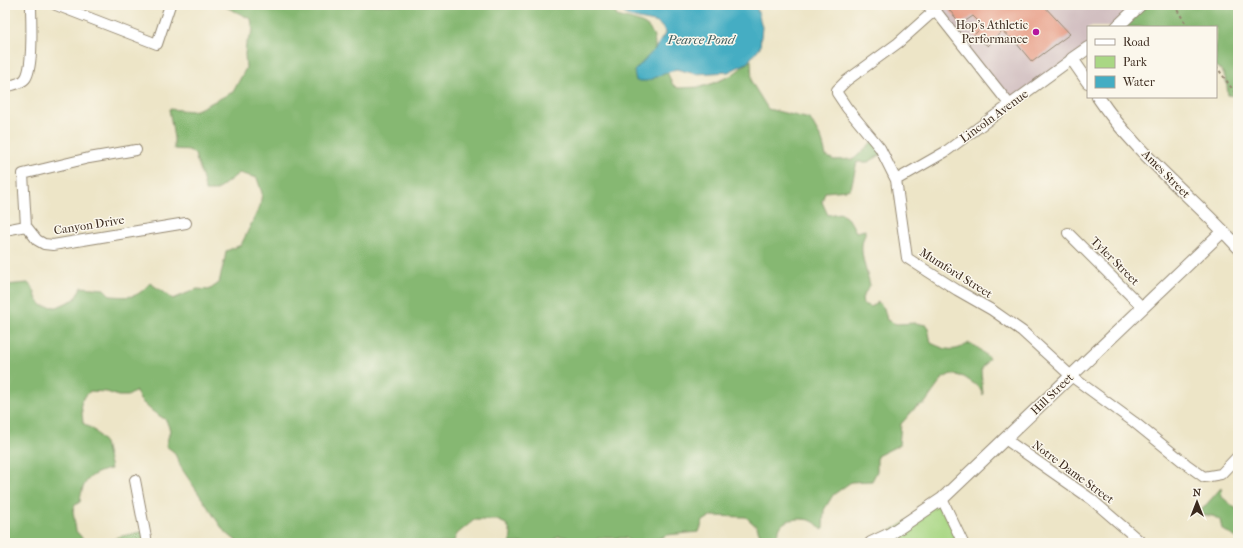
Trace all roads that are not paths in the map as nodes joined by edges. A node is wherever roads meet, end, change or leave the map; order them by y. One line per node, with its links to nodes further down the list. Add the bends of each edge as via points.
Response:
1 (31, 5): 10 (street, via 29,73 24,80)
2 (56, 5): 3 (street, via 156,44)
3 (170, 5)
4 (1140, 5): 6 (street)
5 (930, 8): 12 (street); 14 (street, Mumford Street, via 898,44 837,90 847,108 880,148)
6 (1118, 26)
7 (1087, 49): 8 (street, Lincoln Avenue)
8 (1072, 58): 9 (street); 12 (street, Lincoln Avenue)
9 (1087, 80)
10 (5, 87)
11 (1099, 98): 18 (street, Ames Street, via 1149,158)
12 (1010, 105): 14 (street, Lincoln Avenue, via 945,152)
13 (136, 150): 16 (street, via 23,174)
14 (896, 180): 22 (street, Mumford Street, via 907,258 1022,331)
15 (186, 223): 16 (street, Canyon Drive, via 52,245 37,240)
16 (26, 226): 17 (street)
17 (5, 230)
18 (1224, 231): 20 (street, Ames Street); 21 (street, Hill Street)
19 (1068, 233): 21 (street, Tyler Street)
20 (1238, 247)
21 (1143, 308): 22 (street, Hill Street)
22 (1071, 376): 23 (street, Hill Street); 24 (street, Mumford Street, via 1204,477 1221,474)
23 (1005, 439): 26 (street, Hill Street); 31 (street, Notre Dame Street, via 1091,499)
24 (1238, 456)
25 (135, 480): 28 (street)
26 (942, 499): 27 (street, Hill Street); 30 (street)
27 (892, 538): 29 (street, Hill Street)
28 (147, 543)
29 (871, 543)
30 (962, 543)
31 (1142, 543)

